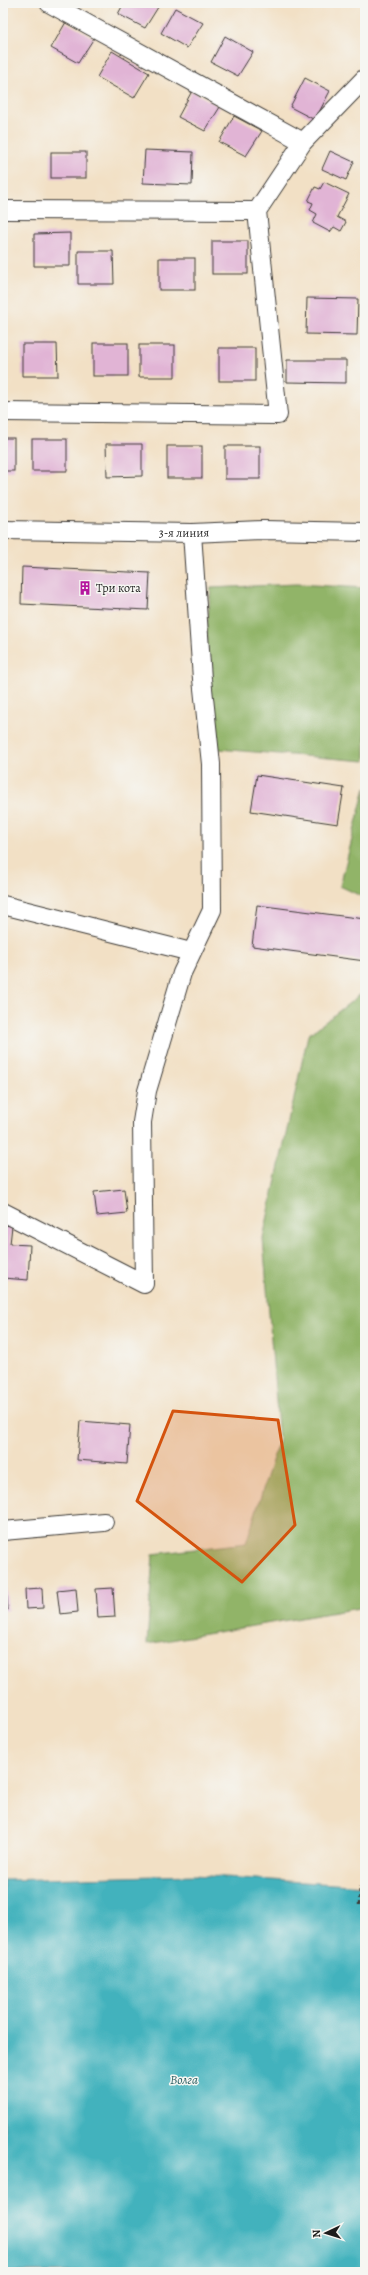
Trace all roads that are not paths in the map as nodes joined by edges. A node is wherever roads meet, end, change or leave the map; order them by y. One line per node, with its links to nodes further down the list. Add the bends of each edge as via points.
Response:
1 (49, 3): 3 (street)
2 (365, 78): 3 (street)
3 (303, 142): 5 (street)
4 (3, 210): 5 (street)
5 (258, 211): 6 (street, via 278,415)
6 (3, 412)
7 (3, 530): 9 (street, 3-я линия)
8 (365, 532): 9 (street, 3-я линия, via 263,530)
9 (192, 533): 11 (street, via 202,679 211,764 212,910)
10 (3, 905): 11 (street)
11 (191, 952): 12 (street, via 182,973 152,1076 142,1122 144,1284)
12 (3, 1212)
13 (104, 1522): 14 (street)
14 (3, 1531)

